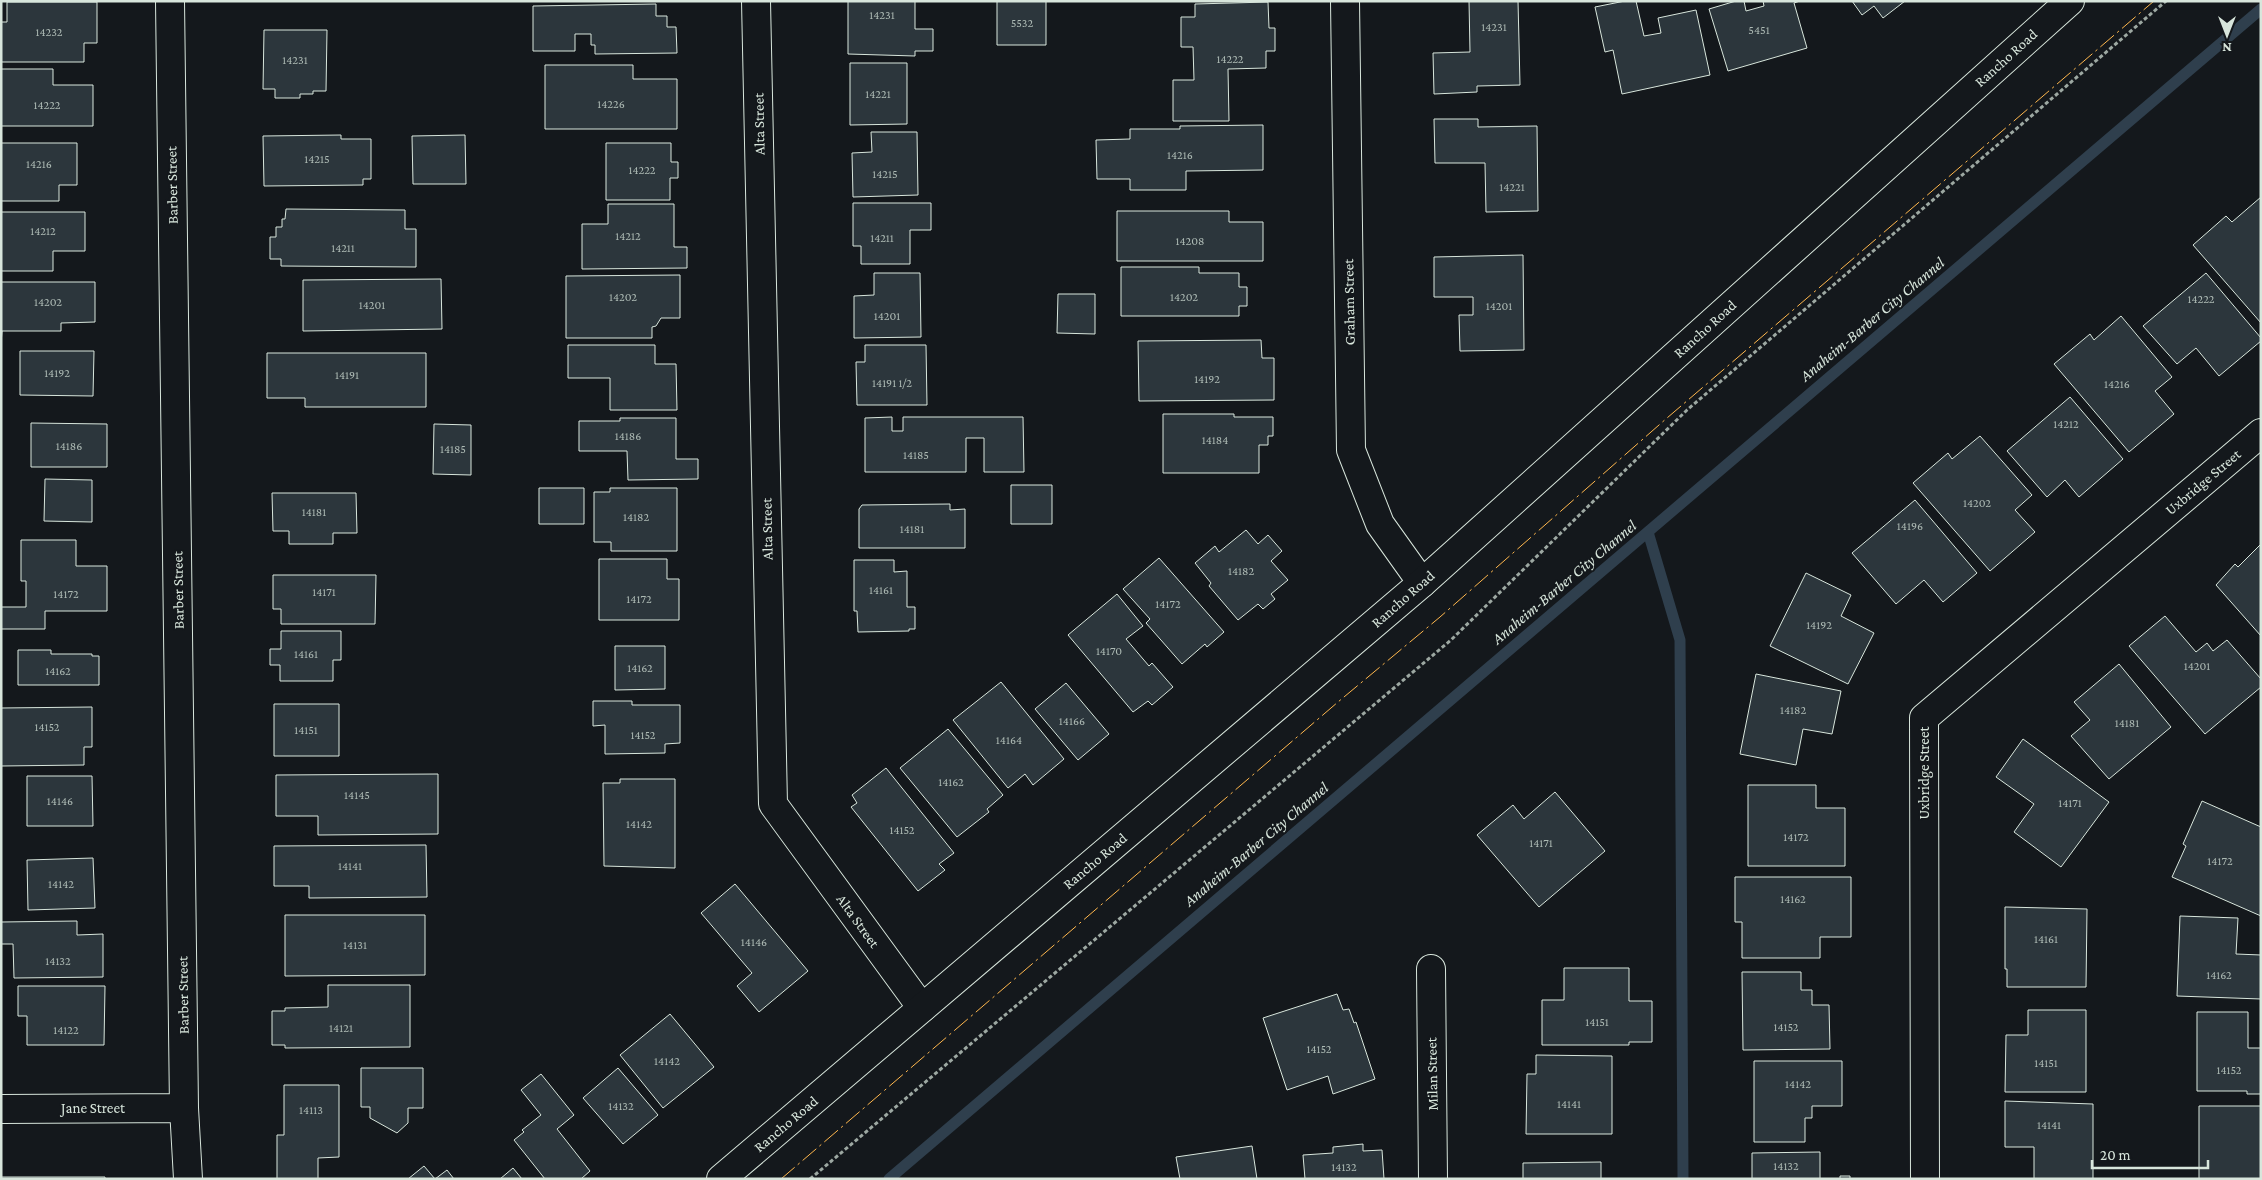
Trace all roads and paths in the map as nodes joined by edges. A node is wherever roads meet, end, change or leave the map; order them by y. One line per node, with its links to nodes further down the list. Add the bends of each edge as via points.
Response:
1 (170, 1): 10 (street, Barber Street)
2 (756, 1): 9 (street, Alta Street, via 773,804)
3 (1345, 1): 7 (street, Graham Street, via 1351,450 1380,524)
4 (2070, 1): 7 (street, Rancho Road)
5 (2166, 1): 14 (path, via 1687,410 1451,640)
6 (2261, 433): 16 (street, Uxbridge Street, via 1924,718)
7 (1422, 583): 9 (street, Rancho Road)
8 (1431, 969): 15 (street, Milan Street)
9 (922, 1008): 13 (street, Rancho Road)
10 (184, 1108): 11 (street, Jane Street); 12 (street, Barber Street)
11 (1, 1109)
12 (188, 1179)
13 (721, 1179)
14 (810, 1179)
15 (1433, 1179)
16 (1925, 1179)

